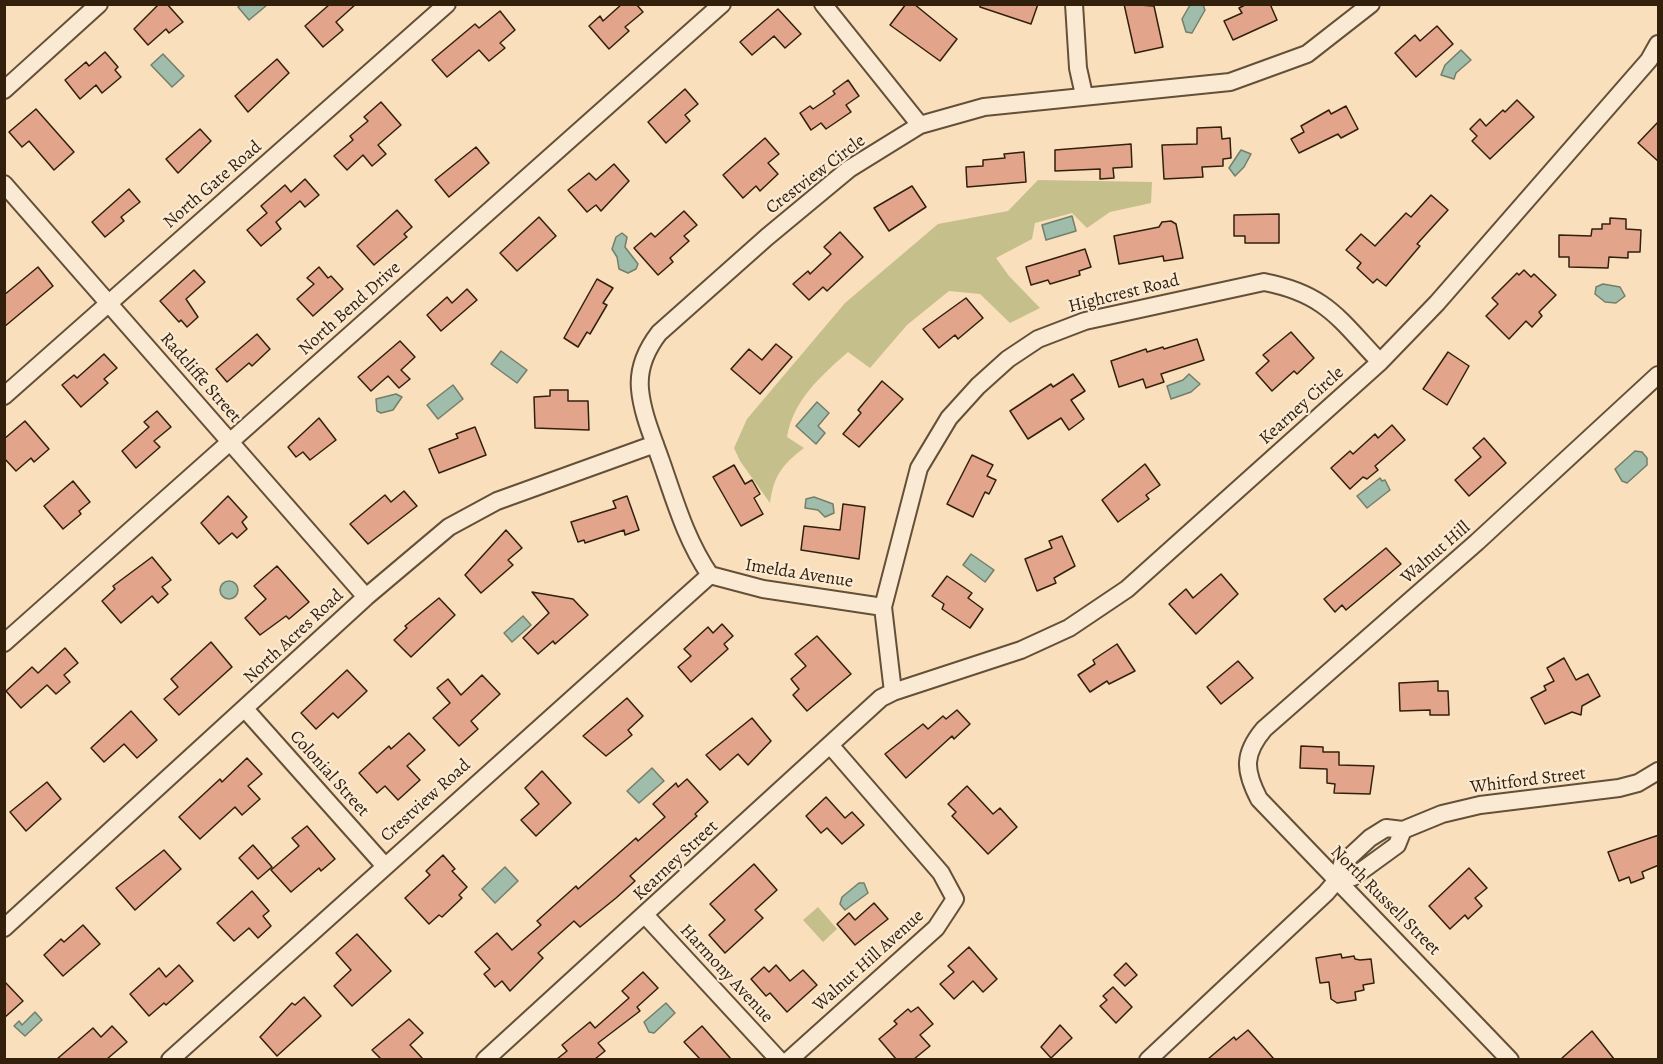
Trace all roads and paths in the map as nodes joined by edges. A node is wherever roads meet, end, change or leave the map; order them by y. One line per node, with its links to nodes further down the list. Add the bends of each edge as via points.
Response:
1 (99, 4): 8 (street)
2 (447, 4): 12 (street, North Gate Road)
3 (722, 4): 16 (street, North Bend Drive)
4 (823, 4): 10 (street)
5 (1074, 4): 9 (street, via 1078,68)
6 (1371, 4): 9 (street, Crestview Circle, via 1307,54 1230,82)
7 (1659, 44): 13 (street, Kearney Circle, via 1437,303)
8 (4, 90)
9 (1084, 95): 10 (street, Crestview Circle, via 984,107)
10 (920, 125): 17 (street, Crestview Circle, via 849,169 659,333 647,350 640,388)
11 (4, 184): 12 (street, Radcliffe Street)
12 (108, 303): 15 (street, North Gate Road); 16 (street, Radcliffe Street)
13 (1380, 362): 20 (street, Highcrest Road, via 1328,307 1311,295 1264,282 1085,321 1038,339 978,386 949,418 920,468); 22 (street, Kearney Circle, via 1127,590 1069,628 1021,650)
14 (1659, 375): 25 (street, Walnut Hill, via 1486,535 1264,729 1252,744)
15 (4, 396)
16 (230, 442): 19 (street, Radcliffe Street); 21 (street, North Bend Drive)
17 (655, 444): 18 (street, Crestview Circle, via 684,529); 19 (street, North Acres Road, via 497,501 449,527)
18 (710, 575): 20 (street, Imelda Avenue, via 763,590); 27 (street, Crestview Road)
19 (366, 597): 23 (street, North Acres Road)
20 (883, 607): 22 (street, Highcrest Road)
21 (4, 643)
22 (893, 692): 24 (street, Kearney Street, via 869,708)
23 (245, 709): 27 (street, Colonial Street); 30 (street, North Acres Road)
24 (830, 745): 29 (street, Kearney Street); 34 (street, Walnut Hill Avenue, via 941,873 955,899 936,928)
25 (1247, 763): 28 (street, North Russell Street, via 1250,782 1259,799)
26 (1659, 771): 28 (street, Whitford Street, via 1638,783 1599,792 1480,805 1442,814 1402,830 1386,828 1342,864)
27 (384, 865): 31 (street, Crestview Road)
28 (1338, 879): 35 (street, Whitford Street); 36 (street, North Russell Street)
29 (645, 915): 32 (street, Kearney Street); 33 (street, Harmony Avenue)
30 (4, 928)
31 (170, 1059)
32 (485, 1059)
33 (779, 1059)
34 (789, 1059)
35 (1148, 1059)
36 (1510, 1059)

